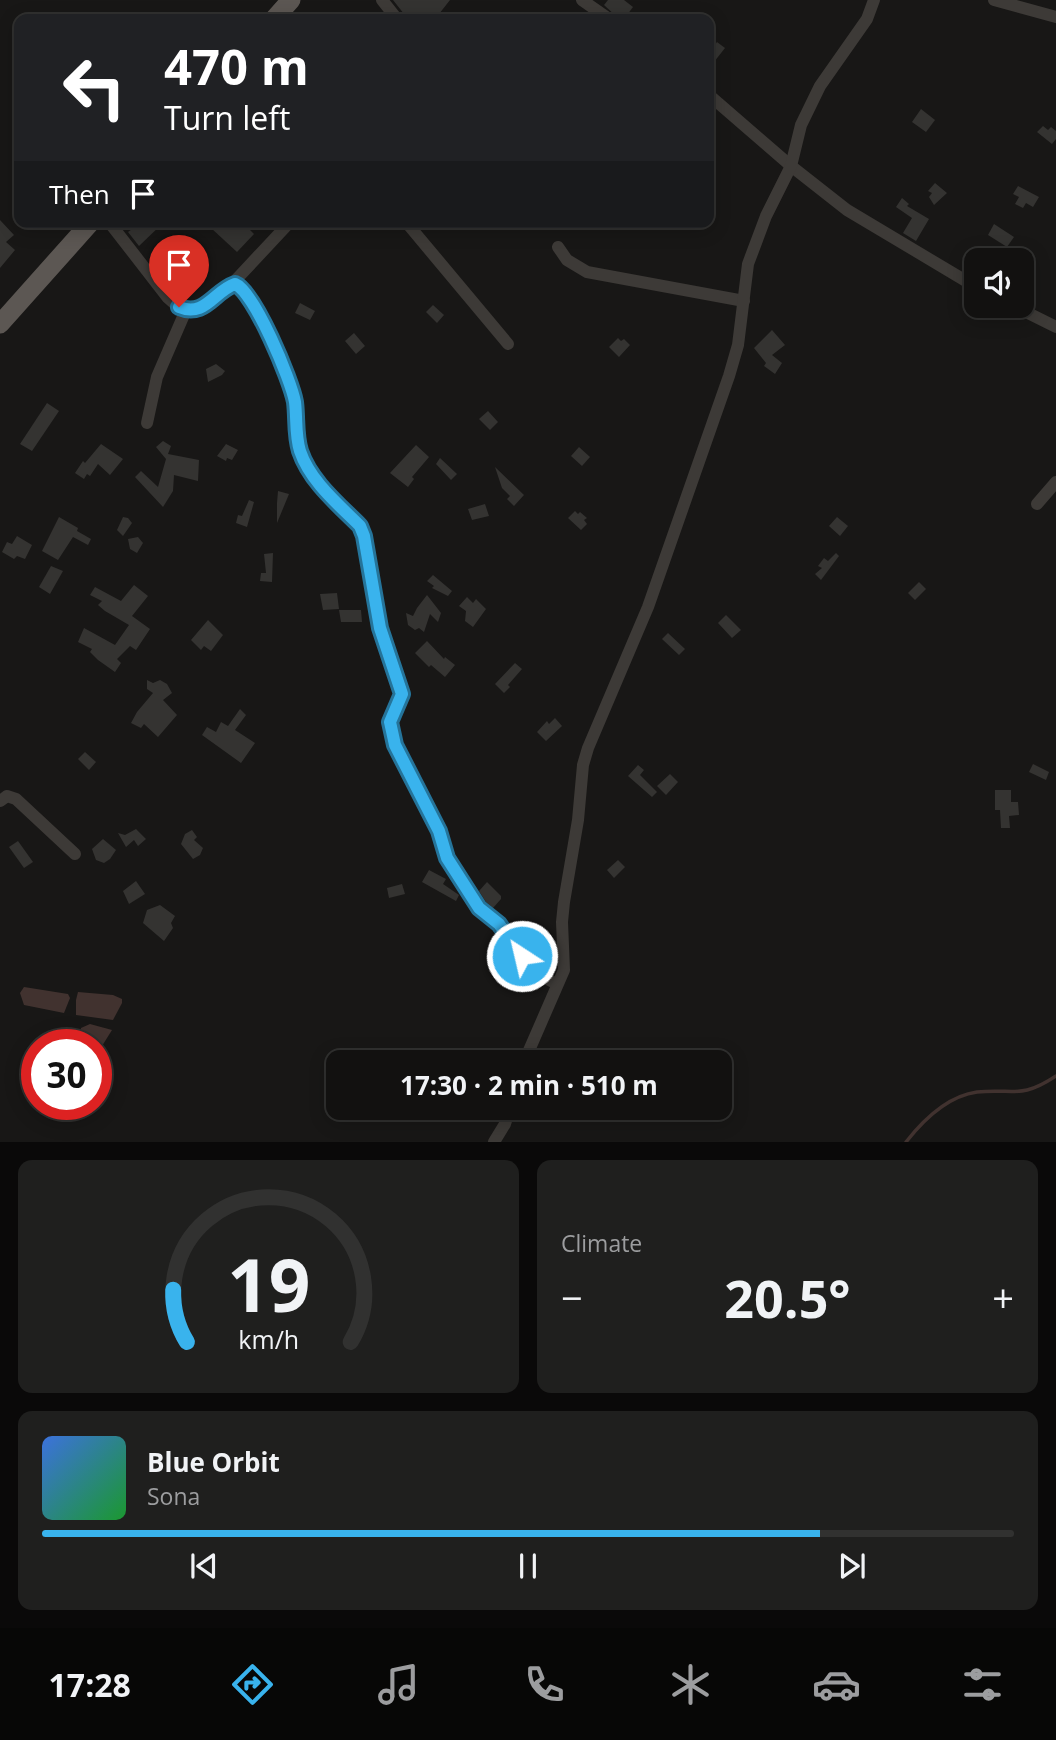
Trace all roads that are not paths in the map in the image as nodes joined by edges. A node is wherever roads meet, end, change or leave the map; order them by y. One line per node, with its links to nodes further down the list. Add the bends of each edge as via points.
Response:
1 (291, 0): 6 (main road)
2 (382, 0): 7 (street)
3 (582, 0): 8 (street)
4 (874, 0): 11 (street, via 867,19 810,104)
5 (994, 0): 9 (street)
6 (278, 14)
7 (393, 14)
8 (602, 14)
9 (1056, 17)
10 (714, 99): 11 (street)
11 (791, 166): 17 (street, via 847,210); 19 (street, via 752,252)
12 (86, 228): 22 (main road)
13 (114, 228): 20 (street, via 168,298)
14 (284, 228): 18 (street)
15 (411, 228): 24 (street)
16 (558, 247): 19 (street, via 567,260 587,272)
17 (964, 280)
18 (232, 284): 20 (street, via 207,305); 30 (street, via 244,289 252,301 287,372 299,450 312,474 364,536 380,628 402,694 390,722 395,745 439,831 447,858 479,908 499,924 533,972)
19 (744, 301): 30 (street, via 738,345 713,424 648,607 583,765 562,922 564,970)
20 (186, 310): 25 (street, via 157,377)
21 (1034, 316): 23 (street)
22 (0, 324)
23 (1056, 327)
24 (508, 344)
25 (147, 423)
26 (1056, 482): 27 (street)
27 (1037, 504)
28 (0, 801): 29 (street, via 7,796 16,799)
29 (75, 854)
30 (557, 984): 31 (street)
31 (529, 1050)
32 (506, 1120): 33 (street)
33 (494, 1142)

